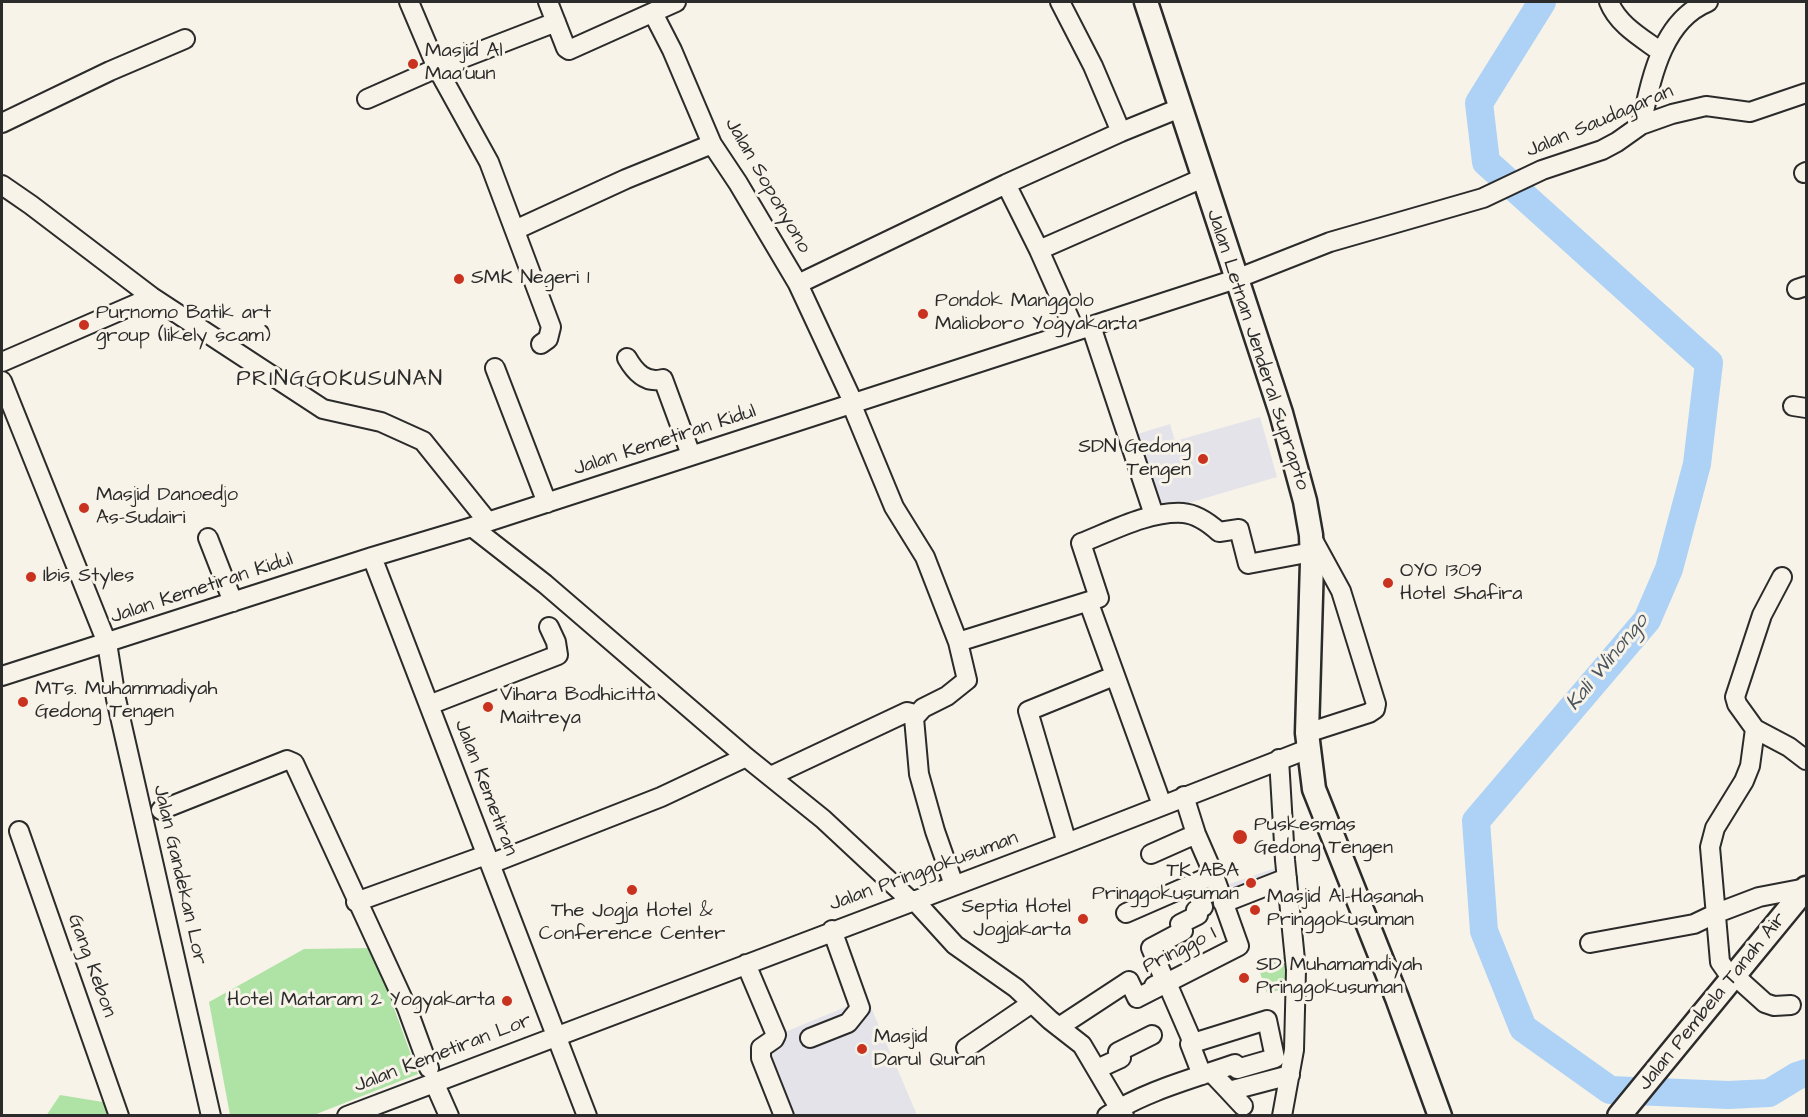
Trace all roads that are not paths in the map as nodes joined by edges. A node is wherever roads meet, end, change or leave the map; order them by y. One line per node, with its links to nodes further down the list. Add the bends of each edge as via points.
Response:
1 (409, 2): 12 (street)
2 (548, 2): 9 (street)
3 (676, 2): 8 (street)
4 (1060, 2): 18 (street)
5 (1146, 2): 15 (main road, Jalan Letnan Jenderal Suprapto)
6 (1609, 2): 11 (street, via 1622,23)
7 (1708, 2): 11 (street, via 1678,23)
8 (653, 13): 9 (street, via 569,50); 19 (street, Jalan Soponyono)
9 (556, 22): 12 (street)
10 (185, 39): 16 (street)
11 (1661, 52): 17 (street)
12 (437, 68): 14 (street); 23 (street, via 489,162)
13 (1806, 93): 17 (street, Jalan Saudagaran, via 1750,112 1692,108)
14 (367, 99)
15 (1180, 108): 18 (street); 20 (main road, Jalan Letnan Jenderal Suprapto)
16 (2, 123)
17 (1641, 125): 25 (street, Jalan Saudagaran, via 1602,150 1529,176 1483,198 1330,242)
18 (1121, 132): 21 (street)
19 (712, 144): 23 (street); 26 (street, Jalan Soponyono)
20 (1203, 178): 24 (street); 25 (main road, Jalan Letnan Jenderal Suprapto)
21 (1006, 184): 24 (street); 26 (street)
22 (2, 185): 27 (street)
23 (515, 230): 29 (street, via 551,327 548,339)
24 (1039, 250): 28 (street)
25 (1236, 279): 28 (street, Jalan Kemetiran Kidul); 40 (main road, Jalan Letnan Jenderal Suprapto, via 1281,413 1305,501)
26 (798, 285): 34 (street, Jalan Soponyono)
27 (152, 297): 31 (street); 38 (street, via 323,409 381,422 423,441)
28 (1083, 328): 34 (street, Jalan Kemetiran Kidul); 37 (street)
29 (541, 344)
30 (627, 358): 35 (street, via 641,376 655,381 663,379)
31 (2, 362)
32 (495, 368): 36 (street)
33 (2, 381): 47 (street, Jalan Gandekan Lor)
34 (852, 403): 35 (street, Jalan Kemetiran Kidul); 46 (street, Jalan Soponyono, via 894,507 925,557)
35 (691, 455): 36 (street, Jalan Kemetiran Kidul)
36 (547, 503): 38 (street, Jalan Kemetiran Kidul)
37 (1154, 515): 40 (street, via 1185,513 1207,521 1219,532 1239,529 1248,564); 46 (street, via 1081,543 1099,598)
38 (480, 525): 41 (street, Jalan Kemetiran Kidul); 54 (street)
39 (208, 538): 43 (street)
40 (1312, 544): 53 (main road, Jalan Letnan Jenderal Suprapto); 53 (street, Jalan Pringgokusuman, via 1341,591 1376,709)
41 (372, 557): 43 (street, Jalan Kemetiran Kidul); 50 (street, Jalan Kemetiran)
42 (1782, 577): 52 (street, via 1762,615 1736,691 1737,704)
43 (233, 602): 47 (street, Jalan Kemetiran Kidul)
44 (1091, 609): 49 (street)
45 (549, 627): 50 (street, via 558,655)
46 (958, 642): 51 (street, Jalan Soponyono, via 967,680)
47 (107, 643): 48 (street, Jalan Kemetiran Kidul); 98 (street, Jalan Gandekan Lor, via 116,699)
48 (2, 676)
49 (1114, 676): 59 (street); 63 (street, via 1028,711)
50 (429, 705): 65 (street, Jalan Kemetiran)
51 (914, 718): 57 (street, via 907,712); 69 (street, via 919,774)
52 (1755, 729): 56 (street); 75 (street, via 1750,766 1715,828 1710,847)
53 (1308, 741): 55 (street, Jalan Pringgokusuman); 104 (main road, Jalan Letnan Jenderal Suprapto, via 1317,798)
54 (746, 757): 57 (street); 65 (street, via 661,797)
55 (1280, 759): 58 (street, Jalan Pringgokusuman); 67 (street)
56 (1806, 760)
57 (771, 776): 71 (street)
58 (1184, 796): 59 (street, Jalan Pringgokusuman); 62 (street)
59 (1162, 805): 63 (street, Jalan Pringgokusuman)
60 (161, 810): 72 (street, via 287,760 294,763)
61 (19, 831): 97 (street, Gang Kebon)
62 (1196, 834): 64 (street); 66 (street)
63 (1067, 843): 69 (street, Jalan Pringgokusuman)
64 (1151, 854)
65 (488, 860): 72 (street); 85 (street, Jalan Kemetiran)
66 (1214, 875): 68 (street); 73 (street)
67 (1287, 878): 73 (street); 93 (street, via 1296,970)
68 (1193, 883): 74 (street); 81 (street, via 1203,907 1196,910 1198,915 1180,924 1183,931 1151,948 1165,981)
69 (954, 885): 71 (street, Jalan Pringgokusuman)
70 (1806, 888): 75 (street, via 1759,897); 79 (main road, Jalan Pembela Tanah Air)
71 (912, 901): 76 (street, Jalan Pringgokusuman); 82 (street, via 955,945)
72 (357, 902): 92 (street, via 407,1008)
73 (1223, 903): 80 (street, Pringgo I, via 1239,946)
74 (1126, 913)
75 (1717, 913): 77 (street, via 1694,924); 79 (street, via 1720,962)
76 (832, 930): 78 (street, Jalan Pringgokusuman); 87 (street, via 860,1008 848,1023)
77 (1590, 943)
78 (746, 964): 85 (street, Jalan Pringgokusuman); 102 (street, via 776,1035 761,1048)
79 (1733, 977): 83 (street, via 1765,1003); 105 (main road, Jalan Pembela Tanah Air)
80 (1167, 982): 81 (street, Pringgo I, via 1137,998); 88 (street)
81 (1136, 994): 84 (street, Pringgo I, via 1129,981)
82 (1032, 1003): 84 (street); 89 (street)
83 (1791, 1005)
84 (1059, 1026): 90 (street, via 1082,1045)
85 (556, 1035): 92 (street, Jalan Kemetiran Lor); 101 (street, Jalan Kemetiran)
86 (1152, 1035): 90 (street, via 1118,1052 1121,1058)
87 (810, 1038)
88 (1192, 1043): 91 (street); 91 (street, via 1267,1020 1275,1058 1237,1069 1235,1064)
89 (966, 1048)
90 (1097, 1069): 96 (street)
91 (1206, 1074): 94 (street); 96 (street)
92 (432, 1075): 99 (street, Jalan Kemetiran Lor); 100 (street)
93 (1290, 1076): 94 (street); 103 (street)
94 (1229, 1091): 95 (street)
95 (1243, 1106)
96 (1117, 1113)
97 (119, 1116)
98 (211, 1116)
99 (347, 1116)
100 (449, 1116)
101 (587, 1116)
102 (784, 1116)
103 (1282, 1116)
104 (1440, 1116)
105 (1619, 1116)

